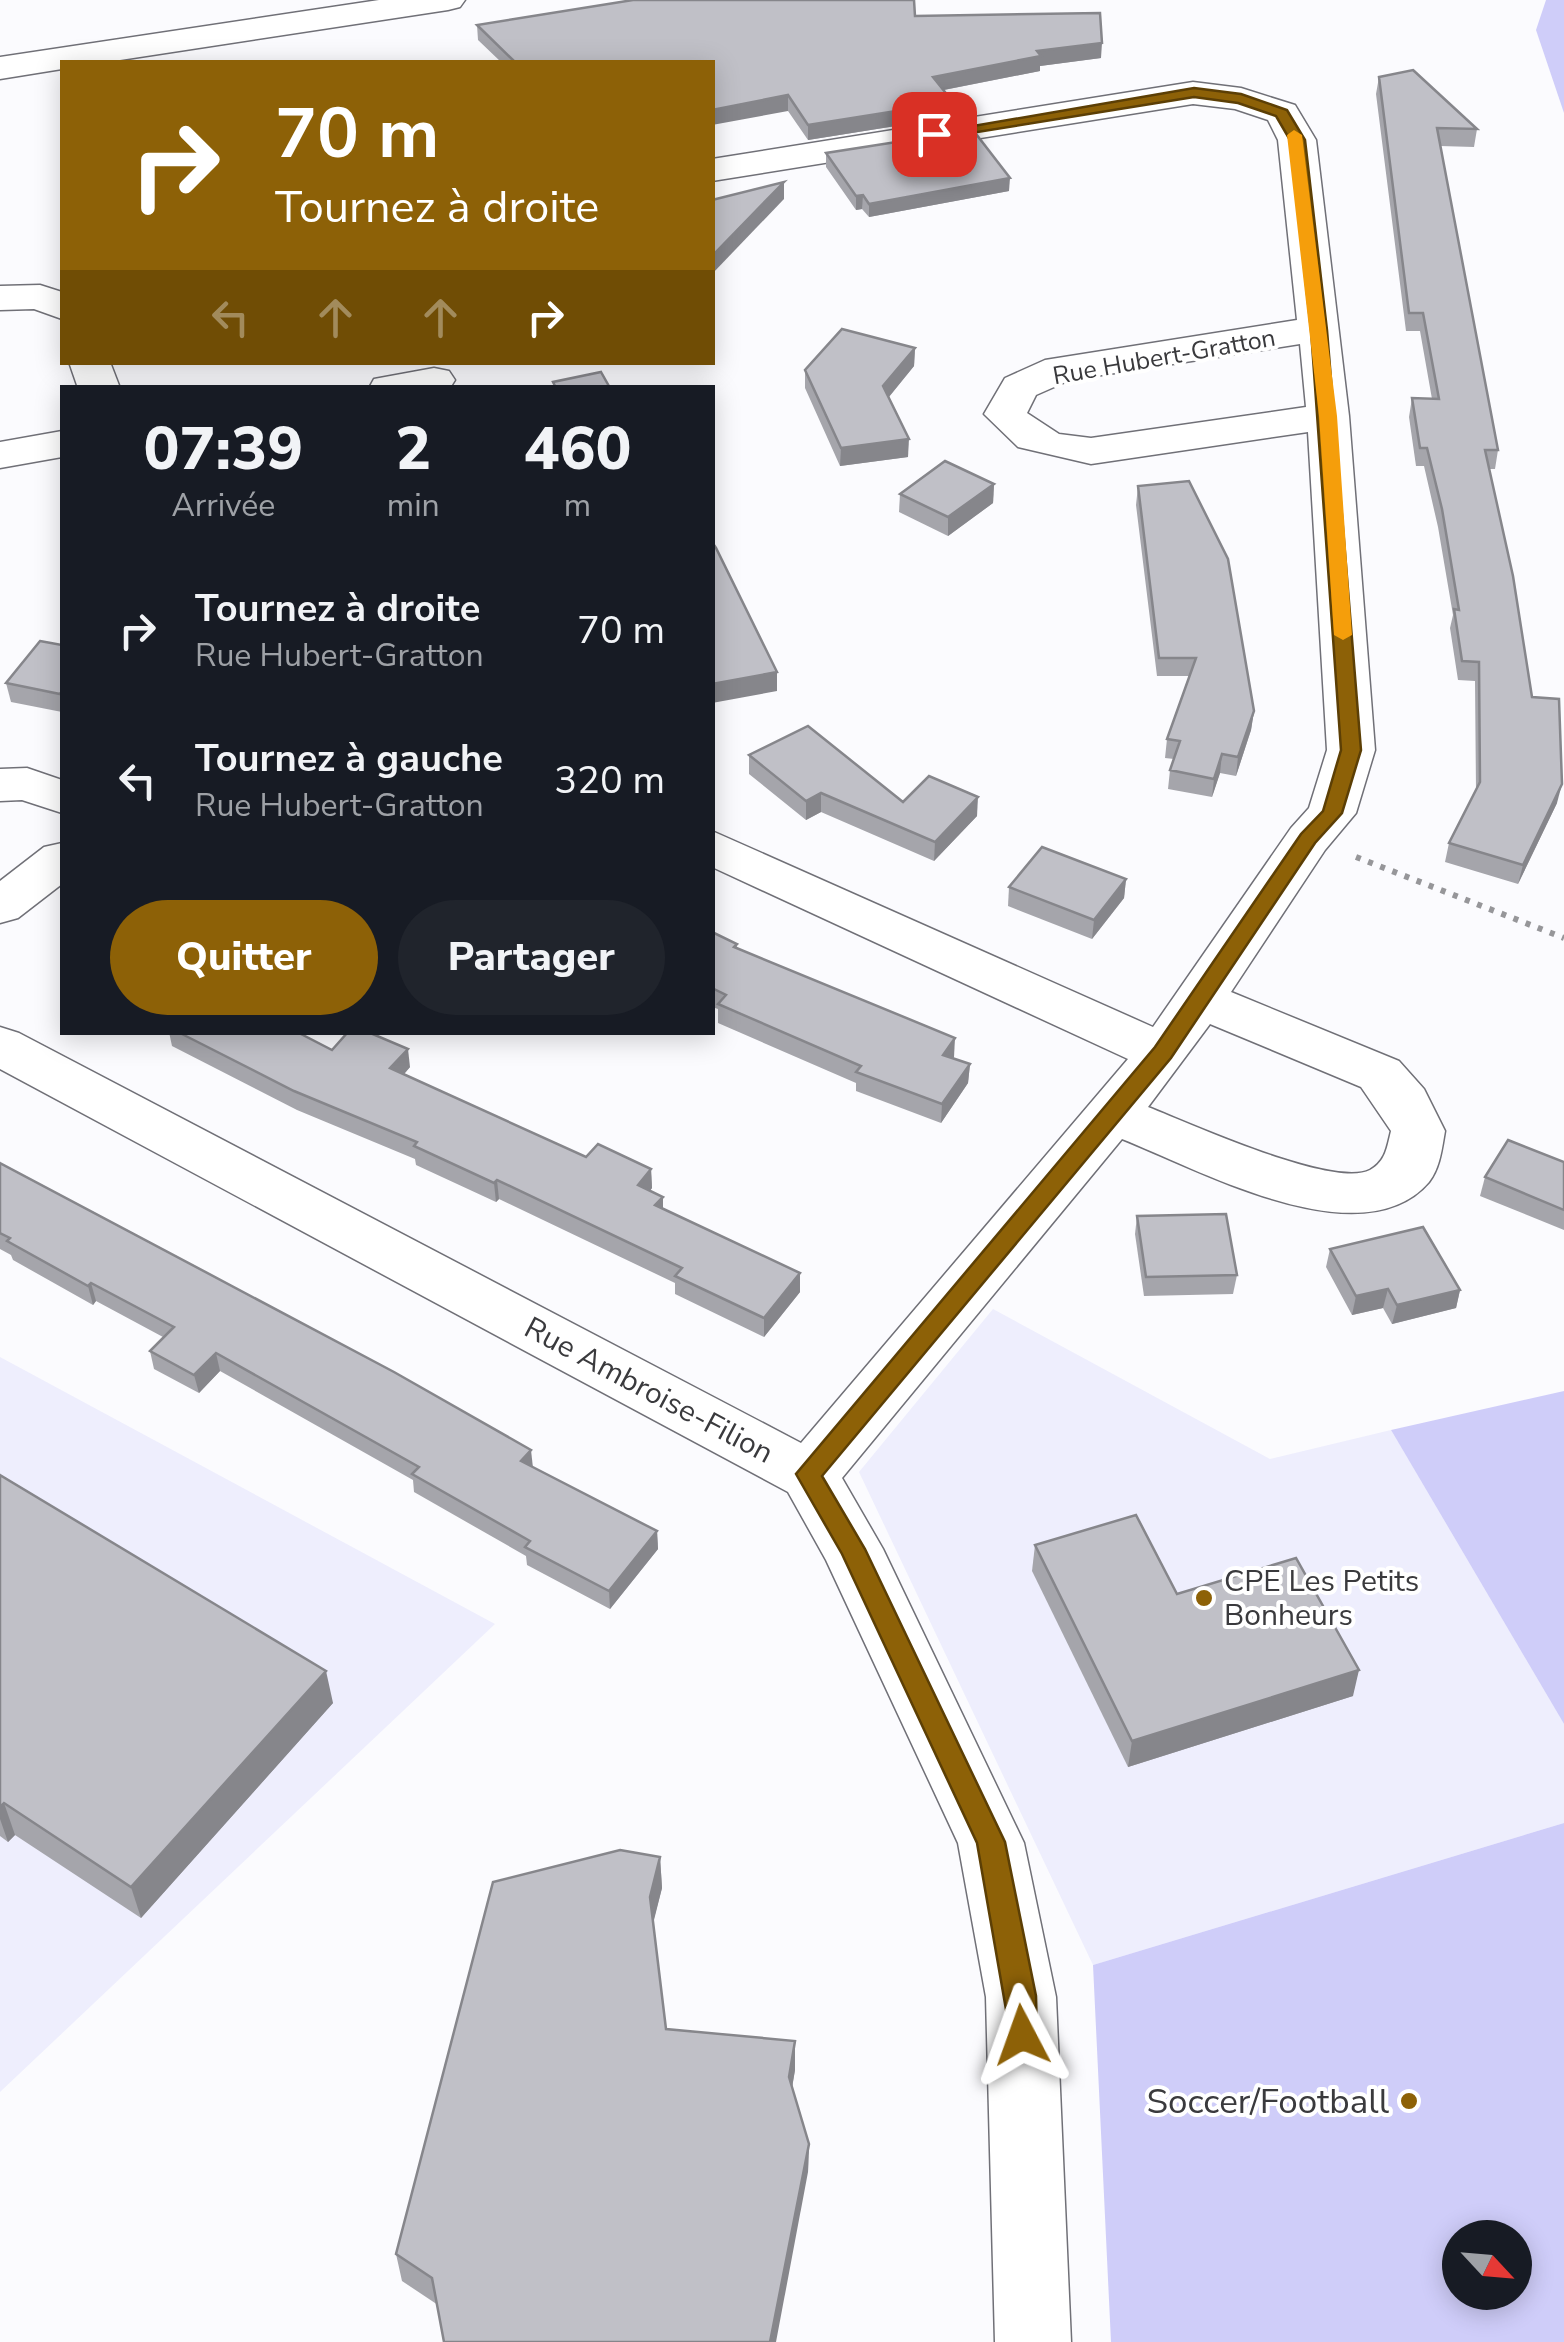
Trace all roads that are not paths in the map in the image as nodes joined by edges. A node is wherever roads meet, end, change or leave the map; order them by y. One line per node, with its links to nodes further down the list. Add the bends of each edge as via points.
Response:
1 (448, 0): 2 (street)
2 (0, 68)
3 (715, 170): 6 (street, Rue Hubert-Gratton, via 1194,93 1241,98 1282,113 1297,140)
4 (0, 298): 5 (street, via 40,298)
5 (60, 306)
6 (1319, 330): 9 (street, Rue Hubert-Gratton); 9 (street, Rue Hubert-Gratton, via 1060,369 1020,387 1005,414 1023,436 1053,448 1091,451)
7 (441, 377): 8 (street)
8 (403, 385)
9 (1328, 416): 17 (street, Rue Hubert-Gratton, via 1351,750 1332,813)
10 (60, 444): 11 (street)
11 (0, 455)
12 (0, 785): 13 (street, via 27,784)
13 (60, 797)
14 (715, 848): 19 (street)
15 (60, 860): 16 (street)
16 (0, 906)
17 (1200, 1000): 19 (street, Rue Hubert-Gratton); 20 (street, via 1380,1074 1418,1131 1410,1167 1380,1192 1336,1193 1283,1181)
18 (0, 1046): 21 (street, Rue Ambroise-Filion)
19 (1163, 1053): 20 (street, Rue Hubert-Gratton)
20 (1113, 1114): 21 (street, Rue Hubert-Gratton)
21 (808, 1474): 22 (street, Rue Ambroise-Filion, via 852,1549 991,1842 1021,1996)
22 (1033, 2342)

